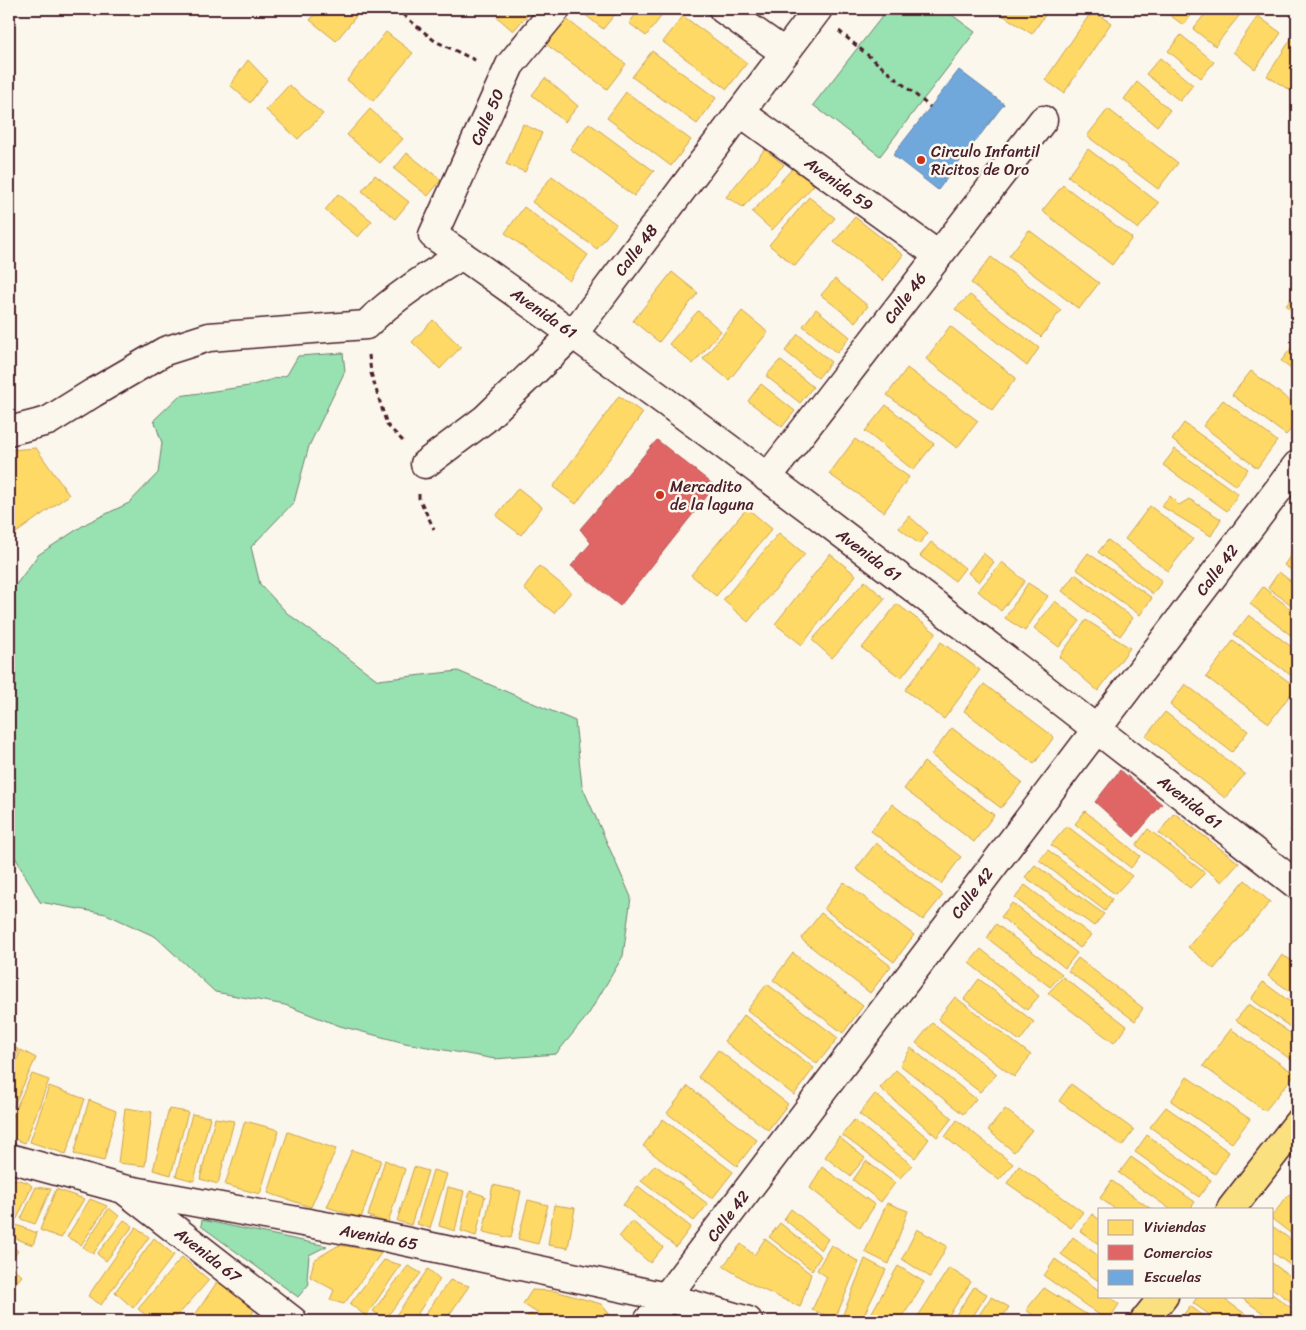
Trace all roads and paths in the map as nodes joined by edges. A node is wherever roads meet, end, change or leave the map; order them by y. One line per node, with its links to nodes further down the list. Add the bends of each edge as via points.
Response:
1 (396, 9): 6 (path, via 435,41 480,63)
2 (556, 9): 6 (street, Calle 50)
3 (723, 9): 5 (street)
4 (817, 10): 5 (street, Calle 48); 7 (path)
5 (785, 53): 8 (street, Calle 48)
6 (510, 65): 10 (street, Calle 50)
7 (930, 107)
8 (740, 112): 12 (street, Avenida 59); 14 (street, Calle 48)
9 (1043, 120): 12 (street, Calle 46)
10 (433, 235): 11 (street, Avenida 61)
11 (462, 255): 13 (street, via 390,303); 14 (street, Avenida 61)
12 (938, 255): 18 (street, Calle 46)
13 (366, 325): 15 (street, via 209,337 165,351 48,421); 16 (path, via 371,373 387,424)
14 (574, 333): 16 (street, Calle 48, via 485,418); 18 (street, Avenida 61)
15 (9, 431)
16 (425, 464): 19 (path, via 419,498)
17 (1297, 465): 20 (street, Calle 42)
18 (767, 478): 20 (street, Avenida 61)
19 (434, 529)
20 (1096, 729): 21 (street, Avenida 61); 26 (street, Calle 42)
21 (1297, 885)
22 (1297, 1124): 25 (main road)
23 (9, 1158): 24 (street, Avenida 65)
24 (123, 1189): 26 (street, Avenida 65, via 385,1237); 28 (street, Avenida 67)
25 (1233, 1208)
26 (666, 1297): 29 (street, Calle 42); 30 (street, Avenida 65)
27 (1162, 1298): 31 (main road)
28 (280, 1317)
29 (648, 1321)
30 (748, 1321)
31 (1144, 1321)

